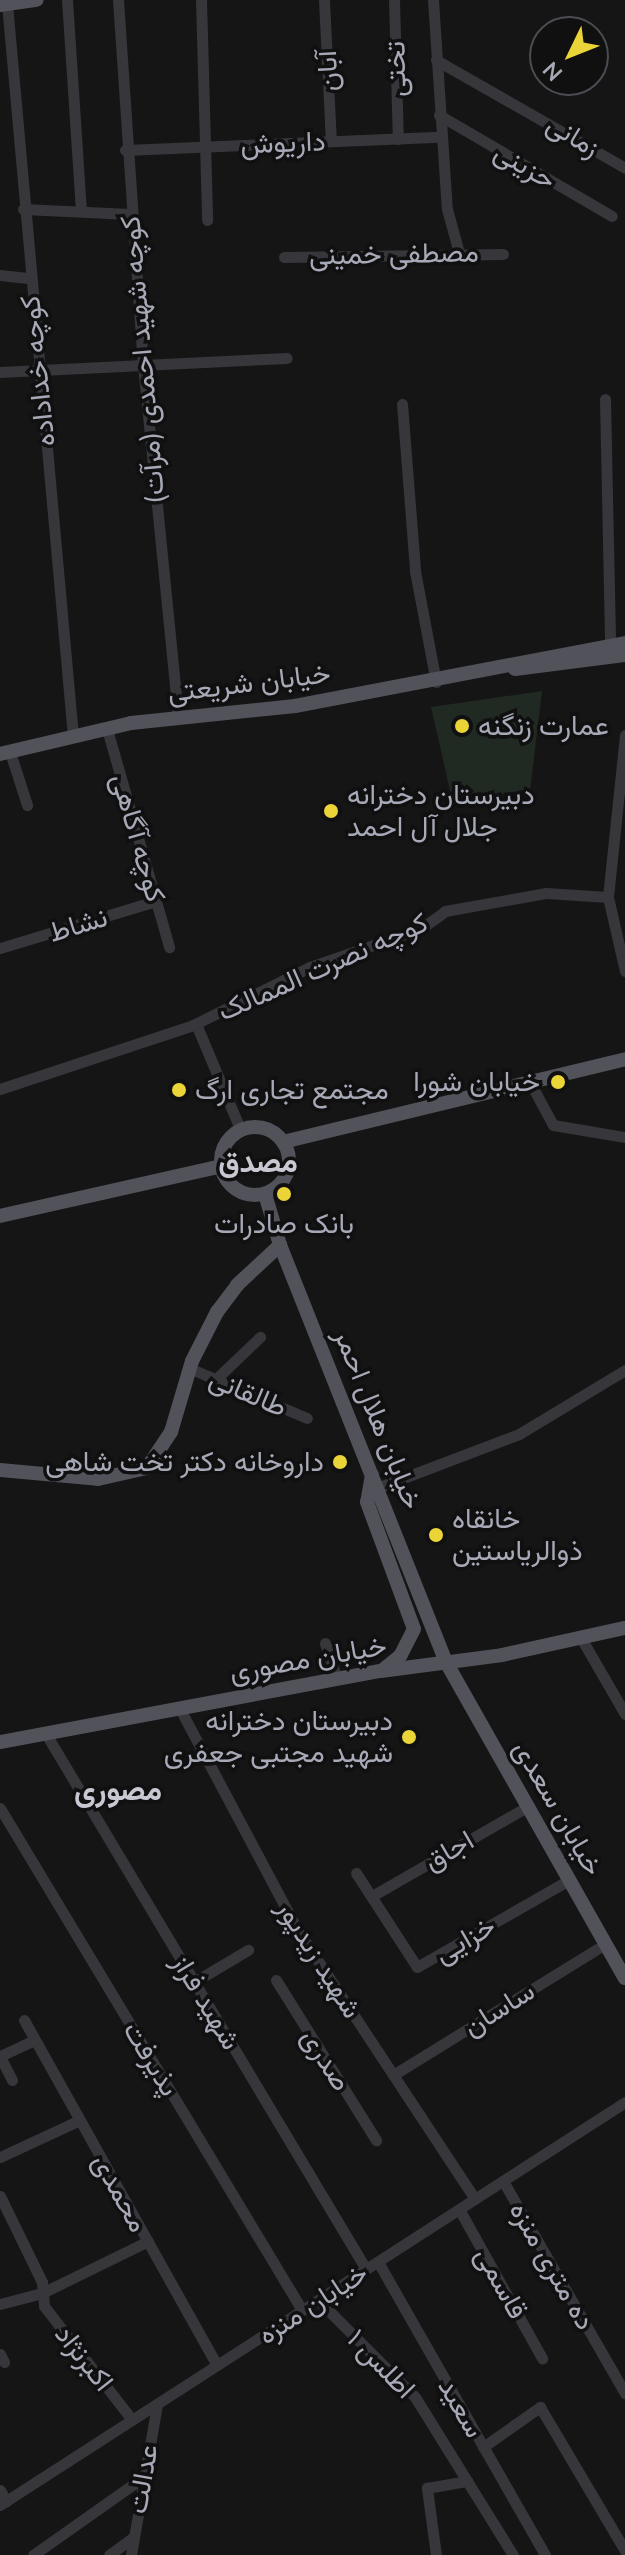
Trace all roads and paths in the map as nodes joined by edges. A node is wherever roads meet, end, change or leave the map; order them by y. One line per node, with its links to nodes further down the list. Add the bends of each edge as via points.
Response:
1 (37, 0): 8 (main road)
2 (67, 0): 18 (street)
3 (118, 0): 15 (street, کوچه شهید احمدی (مرآت))
4 (201, 0): 14 (street)
5 (324, 0): 13 (street, آبان)
6 (394, 0): 12 (street, تختی)
7 (433, 0): 9 (street)
8 (3, 5): 17 (street, کوچه خداداده)
9 (436, 60): 10 (street); 16 (street, زمانی)
10 (439, 115): 11 (street); 20 (street, حزینی)
11 (440, 137): 12 (street, داریوش); 22 (street, via 447,209)
12 (398, 139): 13 (street, داریوش)
13 (331, 141): 14 (street, داریوش)
14 (205, 146): 15 (street, داریوش); 21 (street)
15 (125, 150): 19 (street, کوچه شهید احمدی (مرآت))
16 (625, 168)
17 (23, 209): 18 (street); 26 (street, کوچه خداداده)
18 (81, 211): 19 (street)
19 (130, 214): 28 (street, کوچه شهید احمدی (مرآت))
20 (612, 216)
21 (207, 220)
22 (459, 253): 23 (street, مصطفی خمینی); 24 (street, مصطفی خمینی)
23 (503, 254)
24 (284, 257)
25 (0, 275): 26 (street)
26 (28, 278): 29 (street, کوچه خداداده)
27 (287, 358): 28 (street)
28 (143, 365): 29 (street); 37 (street, کوچه شهید احمدی (مرآت))
29 (38, 370): 30 (street); 40 (street, کوچه خداداده)
30 (0, 372)
31 (605, 399): 33 (street)
32 (402, 404): 36 (street, via 415,571)
33 (618, 644): 35 (main road, خیابان شریعتی, via 536,658)
34 (625, 655): 35 (main road, خیابان شریعتی)
35 (506, 669): 36 (main road, خیابان شریعتی)
36 (436, 682): 37 (main road, خیابان شریعتی, via 295,706)
37 (178, 718): 38 (main road, خیابان شریعتی)
38 (107, 729): 40 (main road, خیابان شریعتی); 44 (street, کوچه آگاهی)
39 (625, 735): 43 (street)
40 (73, 737): 41 (main road, خیابان شریعتی)
41 (3, 753): 42 (street)
42 (27, 805)
43 (608, 897): 47 (street); 48 (street, کوچه نصرت الممالک, via 546,893 445,911 422,928 310,967)
44 (156, 901): 45 (street, کوچه آگاهی); 46 (street, نشاط)
45 (169, 947)
46 (0, 948)
47 (625, 971)
48 (196, 1024): 52 (street, کوچه نصرت الممالک); 53 (street)
49 (625, 1059): 55 (main road)
50 (625, 1066): 51 (main road)
51 (532, 1086): 54 (street, via 553,1125); 55 (main road)
52 (0, 1089)
53 (241, 1131): 55 (main road, via 268,1130); 56 (main road, via 225,1145)
54 (625, 1137)
55 (284, 1146): 57 (main road, via 287,1172)
56 (221, 1166): 57 (main road, via 237,1190); 58 (main road)
57 (265, 1194): 59 (main road, خیابان هلال احمر)
58 (0, 1216)
59 (280, 1245): 61 (main road, via 237,1285); 66 (main road, خیابان هلال احمر)
60 (260, 1337): 63 (street)
61 (189, 1368): 63 (street, طالقانی); 65 (main road, via 171,1432 147,1468 98,1479)
62 (625, 1370): 66 (street, via 519,1434)
63 (216, 1379): 64 (street, طالقانی)
64 (307, 1418)
65 (0, 1470)
66 (375, 1482): 70 (main road, خیابان هلال احمر); 71 (main road, via 367,1502 414,1629 400,1656)
67 (625, 1628): 68 (main road, خیابان مصوری)
68 (581, 1638): 70 (main road, خیابان مصوری); 74 (street)
69 (325, 1643): 72 (street)
70 (446, 1662): 71 (main road, خیابان مصوری); 77 (main road, خیابان سعدی)
71 (381, 1671): 72 (main road, خیابان مصوری)
72 (337, 1679): 73 (main road, خیابان مصوری)
73 (180, 1709): 75 (main road, خیابان مصوری); 89 (street, شهید زیدپور, via 297,1929)
74 (625, 1714)
75 (46, 1734): 76 (main road, خیابان مصوری); 86 (street, شهید فراز)
76 (0, 1742)
77 (527, 1807): 80 (main road, خیابان سعدی); 81 (street, اجاق)
78 (0, 1808): 105 (street, پذیرفت)
79 (356, 1873): 81 (street, خزایی)
80 (569, 1880): 81 (street, خزایی, via 417,1967); 82 (main road, خیابان سعدی)
81 (372, 1896)
82 (605, 1944): 84 (main road, خیابان سعدی); 89 (street, ساسان)
83 (248, 1950): 86 (street)
84 (625, 1978)
85 (276, 1980): 93 (street, صدری)
86 (194, 1982): 101 (street, شهید فراز)
87 (24, 2020): 88 (street, محمدی)
88 (35, 2040): 90 (street, via 0,2056); 92 (street, محمدی)
89 (393, 2075): 97 (street, شهید زیدپور)
90 (12, 2080)
91 (625, 2102): 95 (street, خیابان منزه)
92 (80, 2120): 94 (street); 99 (street, محمدی)
93 (376, 2140)
94 (0, 2157)
95 (503, 2181): 97 (street, خیابان منزه); 108 (street, ده متری منزه)
96 (0, 2196): 102 (street, اکبرنژاد, via 34,2262)
97 (475, 2199): 98 (street, خیابان منزه)
98 (459, 2209): 100 (street, خیابان منزه); 106 (street, قاسمی)
99 (148, 2241): 102 (street); 107 (street, محمدی)
100 (378, 2262): 101 (street, خیابان منزه); 111 (street, سعید)
101 (366, 2269): 103 (street, خیابان منزه)
102 (42, 2293): 104 (street); 110 (street, اکبرنژاد, via 44,2306)
103 (318, 2300): 105 (street, خیابان منزه); 113 (street, اطلس ۱, via 415,2397)
104 (0, 2304)
105 (302, 2310): 107 (street, خیابان منزه)
106 (542, 2358)
107 (217, 2365): 109 (street, خیابان منزه)
108 (625, 2393)
109 (157, 2404): 110 (street, خیابان منزه); 112 (street, عدالت)
110 (132, 2420): 114 (street, خیابان منزه)
111 (483, 2447): 116 (street, via 540,2407); 122 (street, سعید)
112 (142, 2478): 115 (street, عدالت); 117 (street)
113 (467, 2481): 120 (street, via 427,2488); 121 (street, اطلس ۱)
114 (2, 2499)
115 (134, 2537): 118 (street); 119 (street, عدالت)
116 (625, 2551)
117 (33, 2555)
118 (109, 2555)
119 (131, 2555)
120 (436, 2555)
121 (513, 2555)
122 (545, 2555)

